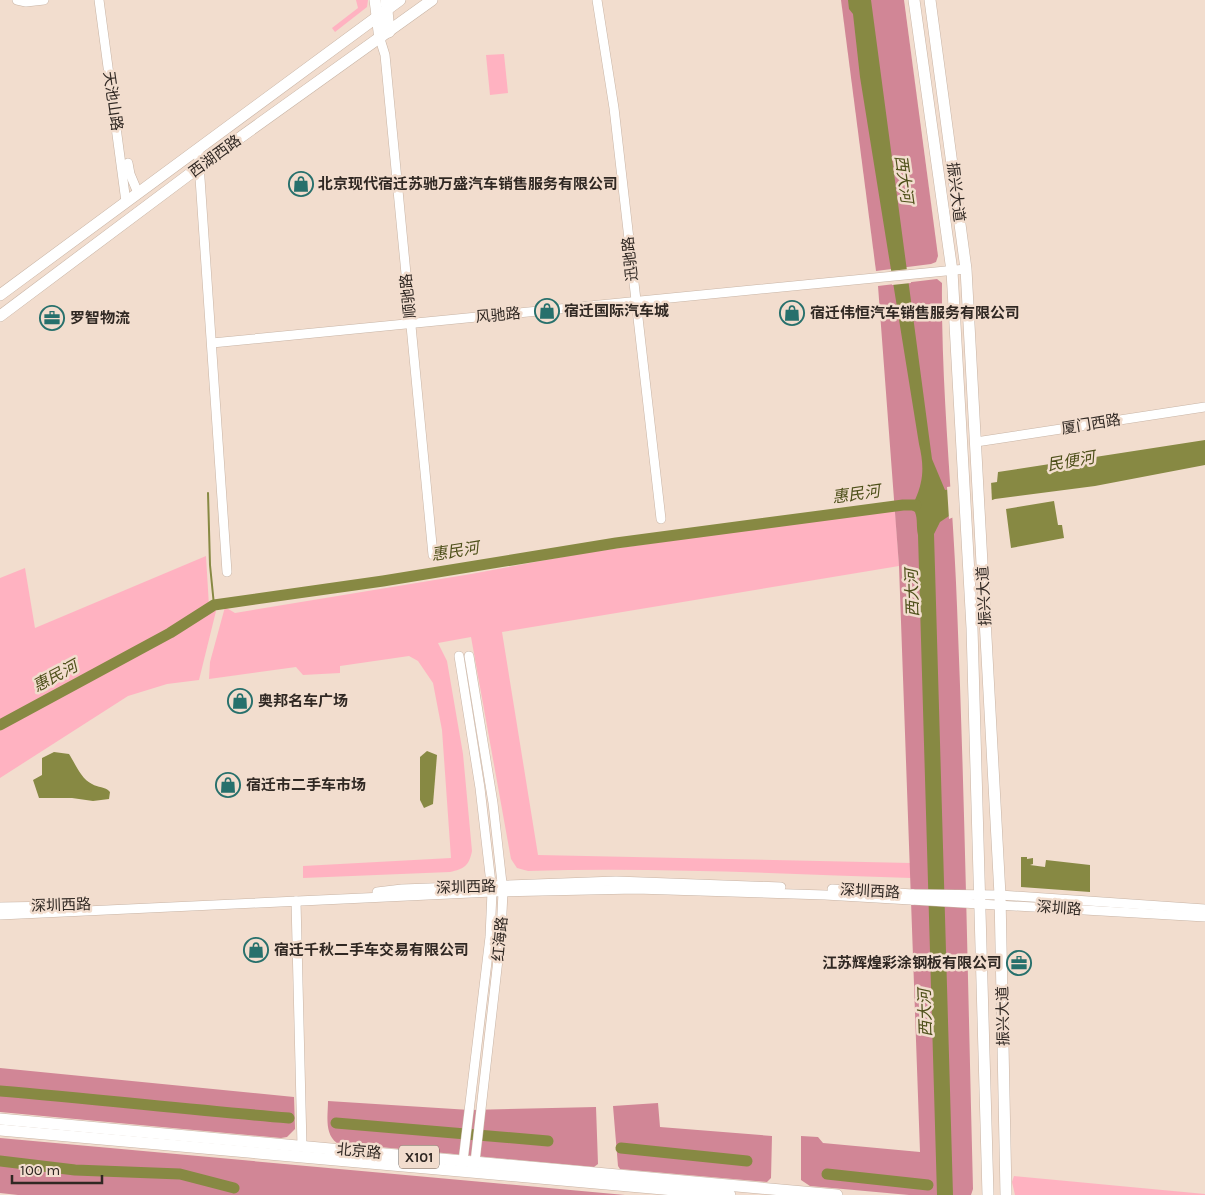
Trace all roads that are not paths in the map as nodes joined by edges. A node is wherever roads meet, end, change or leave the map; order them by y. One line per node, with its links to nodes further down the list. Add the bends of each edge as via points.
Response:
1 (17, 0): 2 (street)
2 (44, 0)
3 (99, 0): 16 (street, 天池山路)
4 (105, 0): 15 (street, 天池山路, via 130,174)
5 (376, 0): 11 (main road)
6 (400, 0): 11 (main road, 西湖西路)
7 (432, 0): 12 (main road, 西湖西路)
8 (597, 0): 20 (street, 迅驰路, via 614,108)
9 (914, 0): 18 (main road, 振兴大道)
10 (930, 0): 17 (main road, 振兴大道)
11 (383, 8): 12 (main road); 13 (main road, 西湖西路)
12 (384, 35): 14 (main road, 西湖西路); 22 (street, 顺驰路)
13 (198, 149): 14 (street); 15 (main road, 西湖西路)
14 (199, 167): 21 (main road, 西湖西路); 23 (street)
15 (138, 193): 16 (main road, 西湖西路)
16 (126, 202): 19 (main road, 西湖西路)
17 (966, 269): 18 (street, 风驰路); 25 (main road, 振兴大道)
18 (952, 271): 20 (street, 风驰路); 34 (main road, 振兴大道, via 972,628)
19 (0, 295)
20 (635, 302): 22 (street, 风驰路); 26 (street, 迅驰路)
21 (0, 316)
22 (410, 324): 23 (street, 风驰路); 27 (street, 顺驰路)
23 (212, 343): 28 (street)
24 (1205, 407): 25 (street, 厦门西路)
25 (976, 442): 35 (main road, 振兴大道)
26 (661, 519)
27 (433, 555)
28 (226, 572)
29 (459, 656): 31 (street, 红海路)
30 (469, 656): 32 (street, 红海路, via 492,794)
31 (492, 889): 32 (street, 深圳西路); 36 (street, 深圳西路); 37 (street, 深圳西路, via 402,889); 44 (street, 红海路, via 490,937)
32 (502, 889): 33 (street, 深圳西路, via 645,889); 45 (street, 红海路, via 501,933)
33 (914, 897): 34 (street, 深圳路)
34 (980, 899): 35 (street, 深圳路); 48 (main road, 振兴大道)
35 (1000, 900): 38 (street, 深圳路); 40 (street, 深圳路); 49 (main road, 振兴大道)
36 (296, 901): 39 (street, 深圳西路); 43 (street)
37 (0, 907)
38 (1205, 909)
39 (0, 915)
40 (1205, 917)
41 (0, 1119): 43 (main road, 北京路 / X101)
42 (0, 1130): 46 (main road, 北京路 / X101)
43 (302, 1146): 44 (main road, 北京路 / X101)
44 (463, 1161): 45 (main road, 北京路 / X101)
45 (475, 1162): 47 (main road, 北京路 / X101)
46 (730, 1195)
47 (837, 1195)
48 (988, 1195)
49 (1006, 1195)

